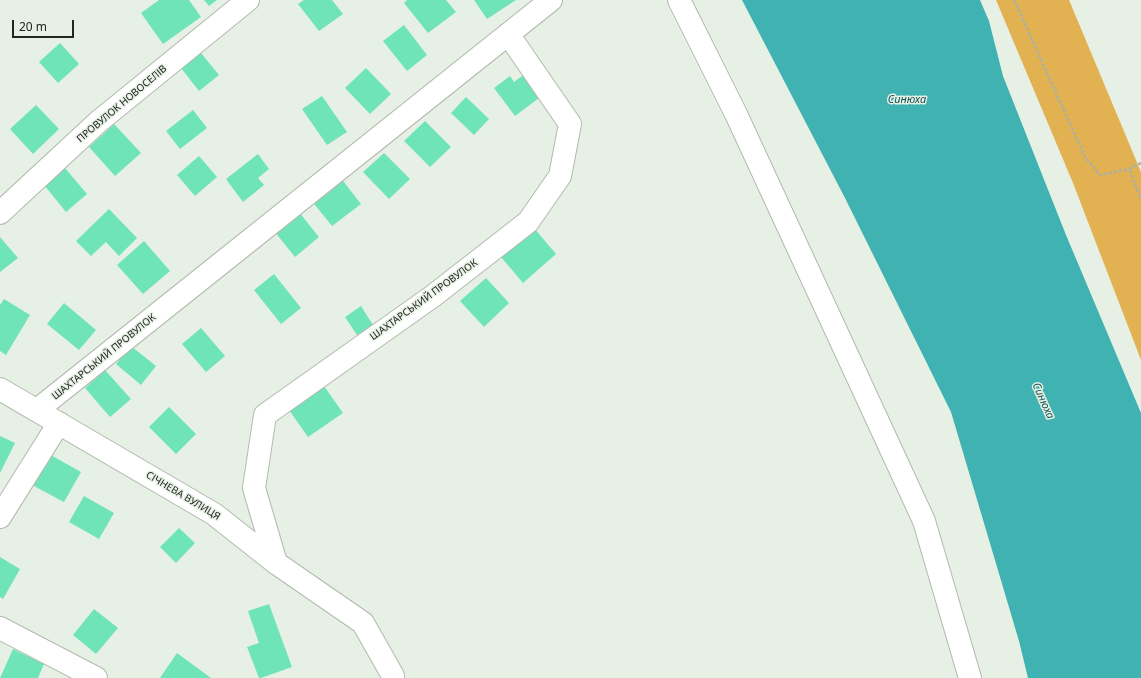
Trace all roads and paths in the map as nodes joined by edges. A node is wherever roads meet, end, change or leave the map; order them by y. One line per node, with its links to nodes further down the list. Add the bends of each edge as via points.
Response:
1 (248, 0): 9 (street, ПРОВУЛОК НОВОСЕЛІВ, via 98,122)
2 (551, 0): 5 (street, ШАХТАРСЬКИЙ ПРОВУЛОК)
3 (679, 0): 18 (street, via 736,114 924,521)
4 (1014, 0): 7 (path, via 1085,157 1100,174)
5 (508, 34): 11 (street, ШАХТАРСЬКИЙ ПРОВУЛОК); 14 (street, ШАХТАРСЬКИЙ ПРОВУЛОК, via 570,124 560,176 528,222 433,296 265,415 254,488)
6 (1141, 163): 7 (path)
7 (1129, 169): 8 (path)
8 (1141, 199)
9 (0, 213)
10 (0, 389): 11 (street, СІЧНЕВА ВУЛИЦЯ)
11 (37, 410): 12 (street, СІЧНЕВА ВУЛИЦЯ)
12 (59, 423): 13 (street); 14 (street, СІЧНЕВА ВУЛИЦЯ, via 214,514)
13 (0, 517)
14 (276, 563): 17 (street, СІЧНЕВА ВУЛИЦЯ, via 363,623)
15 (0, 628): 16 (street)
16 (96, 678)
17 (393, 678)
18 (970, 678)

